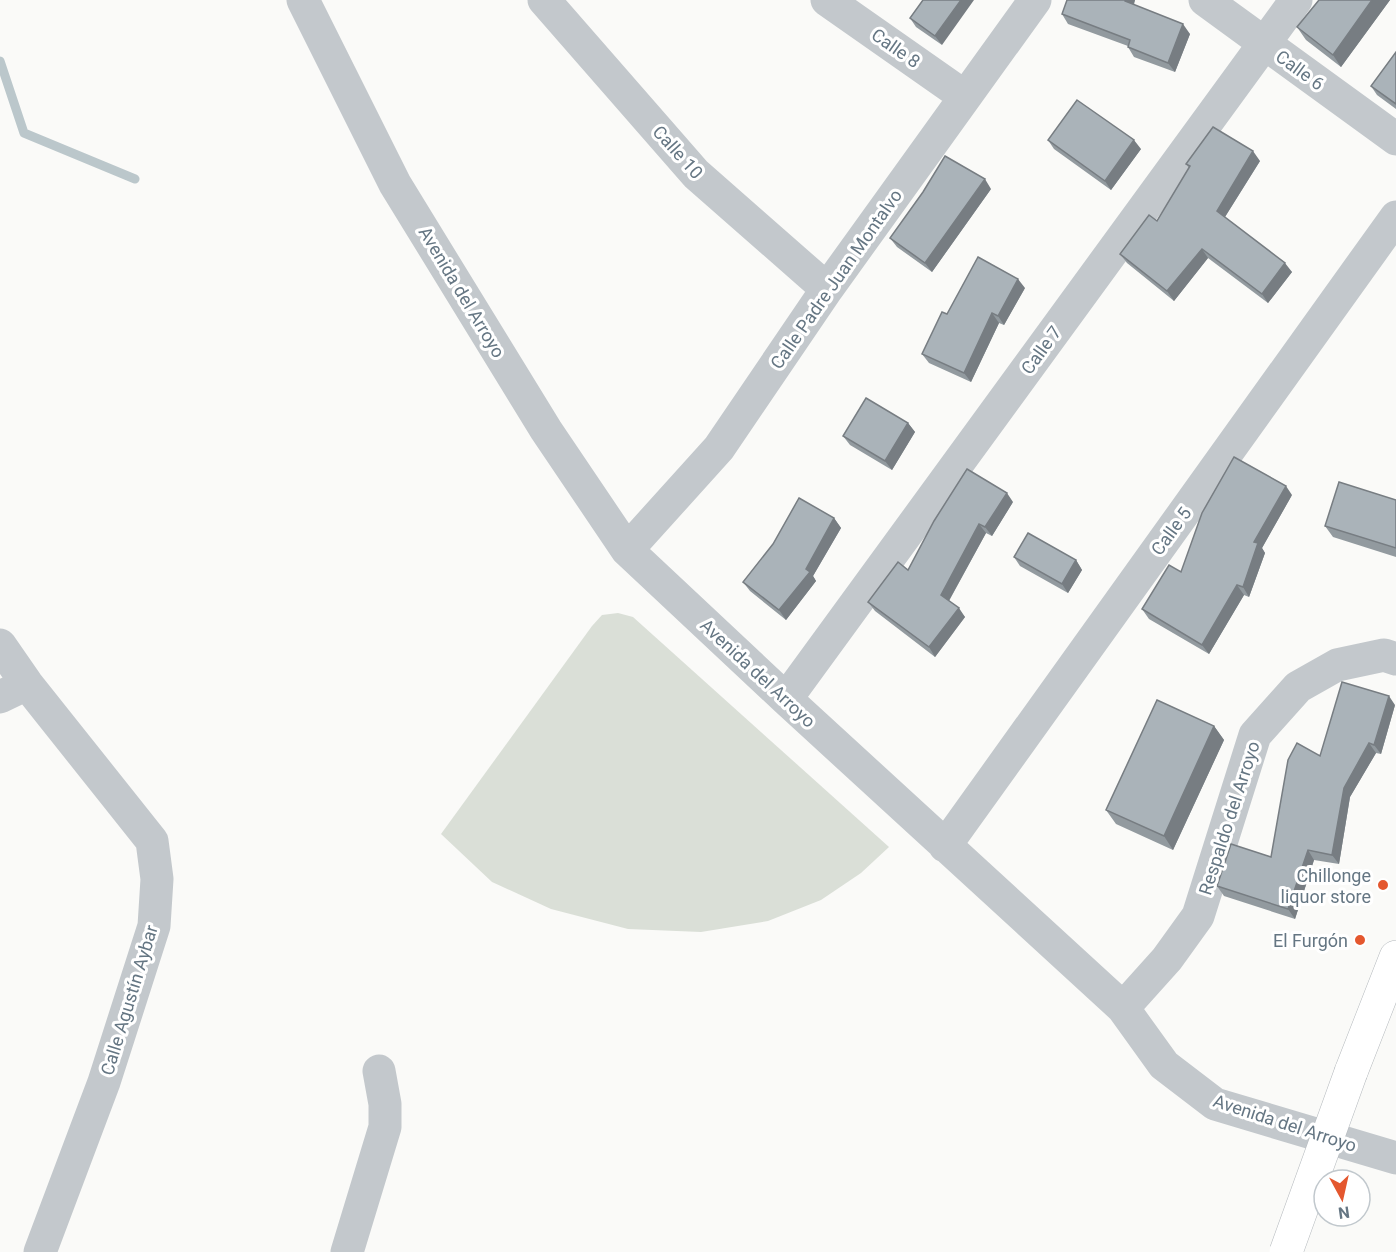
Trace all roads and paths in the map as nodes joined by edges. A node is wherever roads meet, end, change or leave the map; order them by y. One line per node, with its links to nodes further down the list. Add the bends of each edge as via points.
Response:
1 (303, 0): 12 (street, Avenida del Arroyo, via 395,184 546,430)
2 (544, 0): 11 (street, Calle 10, via 696,174)
3 (827, 0): 8 (street, Calle 8)
4 (1035, 0): 8 (street, Calle Padre Juan Montalvo)
5 (1205, 0): 7 (street, Calle 6)
6 (1296, 0): 7 (street, Calle 7)
7 (1264, 44): 9 (street, Calle 6); 16 (street, Calle 7)
8 (964, 96): 11 (street, Calle Padre Juan Montalvo)
9 (1396, 139)
10 (1396, 217): 17 (street, Calle 5)
11 (827, 289): 12 (street, Calle Padre Juan Montalvo, via 720,448)
12 (627, 550): 16 (street, Avenida del Arroyo)
13 (0, 645): 15 (street, Calle Agustín Aybar)
14 (1396, 659): 19 (street, Respaldo del Arroyo, via 1384,655 1337,665 1298,687 1255,735 1198,916 1167,959)
15 (14, 691): 22 (street, Calle Agustín Aybar, via 152,841 157,879 154,926 104,1082)
16 (786, 699): 17 (street, Avenida del Arroyo)
17 (945, 846): 19 (street, Avenida del Arroyo)
18 (1396, 957): 24 (main road, bridge)
19 (1123, 1008): 21 (street, Avenida del Arroyo, via 1164,1065 1215,1104)
20 (379, 1071): 23 (street, via 385,1127)
21 (1396, 1158)
22 (40, 1252)
23 (347, 1252)
24 (1286, 1252)

